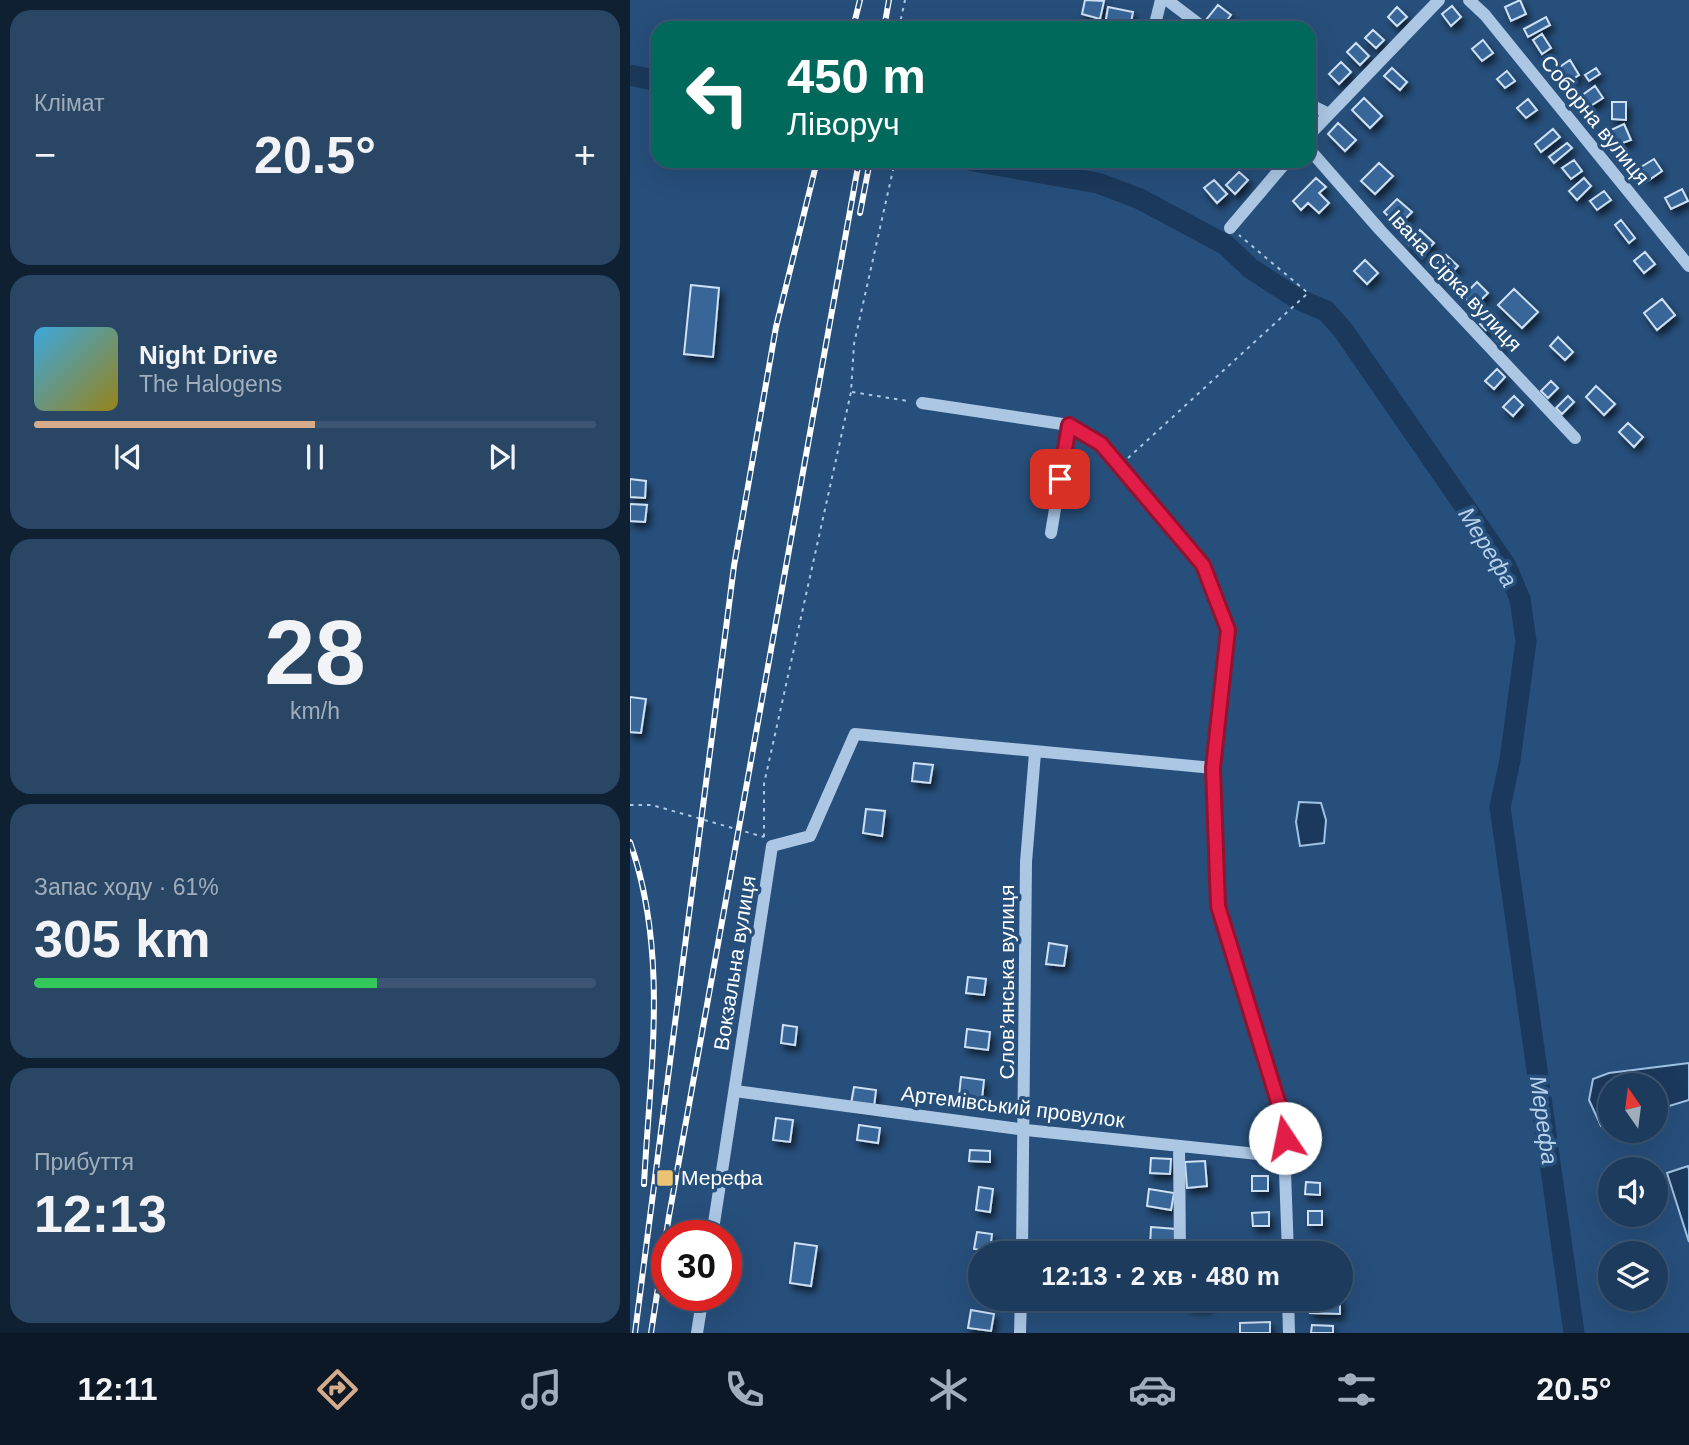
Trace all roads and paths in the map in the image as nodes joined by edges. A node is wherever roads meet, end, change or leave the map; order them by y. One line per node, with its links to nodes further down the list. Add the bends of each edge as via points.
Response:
1 (905, 0): 6 (path)
2 (1161, 0): 7 (street)
3 (1167, 0): 8 (street)
4 (1439, 0): 10 (street)
5 (1469, 0): 16 (street, Соборна вулиця)
6 (900, 21)
7 (1156, 21)
8 (1195, 21)
9 (1316, 108): 10 (street)
10 (1327, 113): 11 (street)
11 (1316, 126)
12 (1316, 157): 20 (street, Івана Сірка вулиця)
13 (893, 168): 17 (path, via 854,345)
14 (1281, 168): 15 (street)
15 (1230, 228): 21 (path, via 1308,293)
16 (1689, 266)
17 (851, 392): 18 (path); 25 (path, via 764,783 764,837 652,806)
18 (922, 403): 19 (street)
19 (1069, 425): 21 (street, via 1101,444); 22 (street)
20 (1576, 438)
21 (1121, 465): 24 (street, via 1203,565 1228,630)
22 (1051, 533)
23 (1035, 753): 24 (street); 26 (street, Вокзальна вулиця, via 855,734 810,836 772,846); 27 (street, Слов’янська вулиця, via 1026,862)
24 (1213, 768): 29 (street, via 1218,906 1283,1118)
25 (630, 805)
26 (735, 1091): 27 (street, Артемівський провулок); 30 (street, Вокзальна вулиця)
27 (1026, 1129): 28 (street, Артемівський провулок); 31 (street, Слов’янська вулиця)
28 (1180, 1146): 29 (street, Артемівський провулок); 32 (street)
29 (1286, 1157): 33 (street)
30 (715, 1220)
31 (1022, 1241)
32 (1180, 1241)
33 (1288, 1241)
34 (700, 1311): 37 (street)
35 (1021, 1311): 38 (street)
36 (1288, 1311): 39 (street)
37 (697, 1333)
38 (1020, 1333)
39 (1289, 1333)

